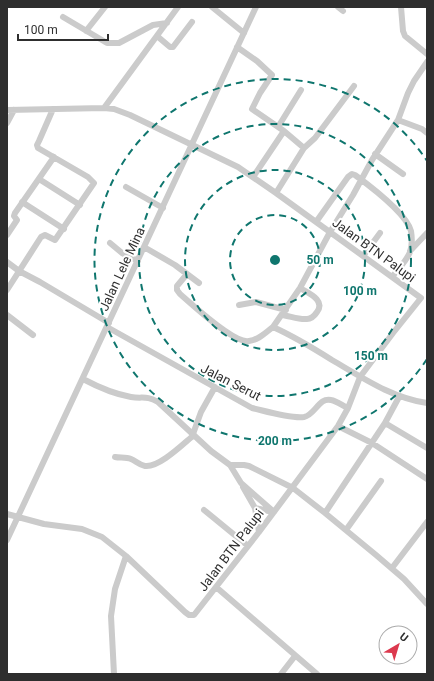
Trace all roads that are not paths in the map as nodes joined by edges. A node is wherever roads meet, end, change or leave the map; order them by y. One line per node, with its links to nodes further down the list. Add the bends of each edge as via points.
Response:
1 (105, 7): 9 (street)
2 (178, 7): 8 (street)
3 (212, 7): 10 (street)
4 (256, 7): 10 (street, Jalan Lele Mina)
5 (401, 7): 13 (street, via 405,36)
6 (63, 17): 9 (street)
7 (192, 22): 11 (street, via 173,47)
8 (167, 23): 9 (street, via 153,25 115,44 103,42); 11 (street)
9 (86, 31)
10 (244, 33): 12 (street, Jalan Lele Mina)
11 (157, 36): 17 (street)
12 (237, 47): 23 (street, via 271,73 271,78 252,109); 26 (street, Jalan Lele Mina)
13 (427, 54)
14 (427, 62): 20 (street, via 408,93)
15 (354, 86): 27 (street, via 315,138)
16 (301, 90): 23 (street)
17 (104, 108): 18 (street, Jalan BTN Palupi); 26 (street, Jalan BTN Palupi, via 130,115)
18 (53, 109): 19 (street, Jalan BTN Palupi); 29 (street, via 37,145 41,151)
19 (10, 110): 21 (street)
20 (398, 120): 25 (street); 28 (street)
21 (7, 123)
22 (427, 124): 25 (street)
23 (278, 127): 24 (street)
24 (284, 131): 27 (street); 31 (street)
25 (425, 131)
26 (192, 144): 31 (street, Jalan BTN Palupi); 38 (street, Jalan Lele Mina)
27 (304, 148): 35 (street)
28 (376, 154): 30 (street); 33 (street)
29 (54, 157): 32 (street); 37 (street, via 94,182)
30 (403, 174)
31 (253, 177): 35 (street, Jalan BTN Palupi)
32 (38, 179): 36 (street); 37 (street)
33 (362, 180): 39 (street, via 350,175); 41 (street); 47 (street, via 405,220 411,230)
34 (126, 187): 38 (street)
35 (276, 192): 39 (street, Jalan BTN Palupi)
36 (22, 202): 40 (street); 44 (street, via 14,215 17,220)
37 (80, 205): 40 (street)
38 (163, 208): 46 (street, Jalan Lele Mina)
39 (316, 222): 41 (street, Jalan BTN Palupi)
40 (64, 229): 51 (street, via 55,240 45,235 41,237)
41 (330, 232): 48 (street, Jalan BTN Palupi); 55 (street)
42 (427, 233): 47 (street)
43 (380, 234): 48 (street)
44 (7, 235)
45 (110, 243): 49 (street)
46 (144, 247): 49 (street, Jalan Lele Mina); 52 (street)
47 (410, 251): 53 (street, via 405,262)
48 (363, 256): 53 (street, Jalan BTN Palupi)
49 (138, 261): 62 (street, Jalan Lele Mina)
50 (7, 262): 51 (street, Jalan Serut)
51 (19, 271): 56 (street); 62 (street, Jalan Serut)
52 (187, 274): 54 (street); 63 (street, via 177,290 227,332 248,342 257,339)
53 (392, 277): 57 (street, Jalan BTN Palupi)
54 (199, 283)
55 (300, 288): 60 (street); 60 (street, via 318,300 320,306 317,312 308,319)
56 (7, 290)
57 (421, 298): 58 (street); 65 (street, Jalan BTN Palupi)
58 (427, 302)
59 (239, 305): 60 (street, via 256,302)
60 (284, 312): 63 (street)
61 (7, 315): 64 (street)
62 (108, 325): 66 (street, Jalan Lele Mina); 67 (street, Jalan Serut)
63 (273, 327): 65 (street)
64 (33, 334)
65 (360, 377): 68 (street); 70 (street, Jalan BTN Palupi)
66 (83, 379): 73 (street, via 118,394 151,398); 87 (street, Jalan Lele Mina)
67 (215, 387): 70 (street, Jalan Serut, via 252,408 278,414 306,417 327,400); 73 (street, via 201,412)
68 (399, 397): 69 (street); 71 (street)
69 (427, 403)
70 (348, 408): 72 (street, Jalan BTN Palupi)
71 (385, 423): 74 (street); 75 (street)
72 (338, 426): 74 (street); 81 (street, Jalan BTN Palupi)
73 (194, 434): 76 (street, via 156,464 144,466 125,458); 77 (street)
74 (372, 443): 78 (street); 85 (street)
75 (427, 448)
76 (115, 457)
77 (230, 465): 80 (street); 81 (street, via 249,466)
78 (427, 479)
79 (381, 481): 89 (street)
80 (241, 483): 82 (street); 84 (street)
81 (292, 488): 84 (street, Jalan BTN Palupi); 85 (street)
82 (255, 508): 84 (street); 90 (street)
83 (204, 510): 92 (street)
84 (273, 512): 90 (street, Jalan BTN Palupi)
85 (325, 513): 89 (street)
86 (7, 514): 87 (street, Jalan BTN Palupi)
87 (18, 518): 91 (street, Jalan Lele Mina); 93 (street, Jalan BTN Palupi, via 87,530 102,537)
88 (427, 522): 94 (street)
89 (346, 530): 94 (street)
90 (259, 532): 92 (street, Jalan BTN Palupi)
91 (7, 540)
92 (248, 546): 95 (street, Jalan BTN Palupi)
93 (126, 556): 95 (street, Jalan BTN Palupi, via 189,615 197,613); 98 (street, via 115,589 111,616)
94 (392, 568): 96 (street)
95 (216, 587): 97 (street)
96 (427, 604)
97 (295, 656): 99 (street); 100 (street)
98 (114, 674)
99 (281, 674)
100 (317, 674)

